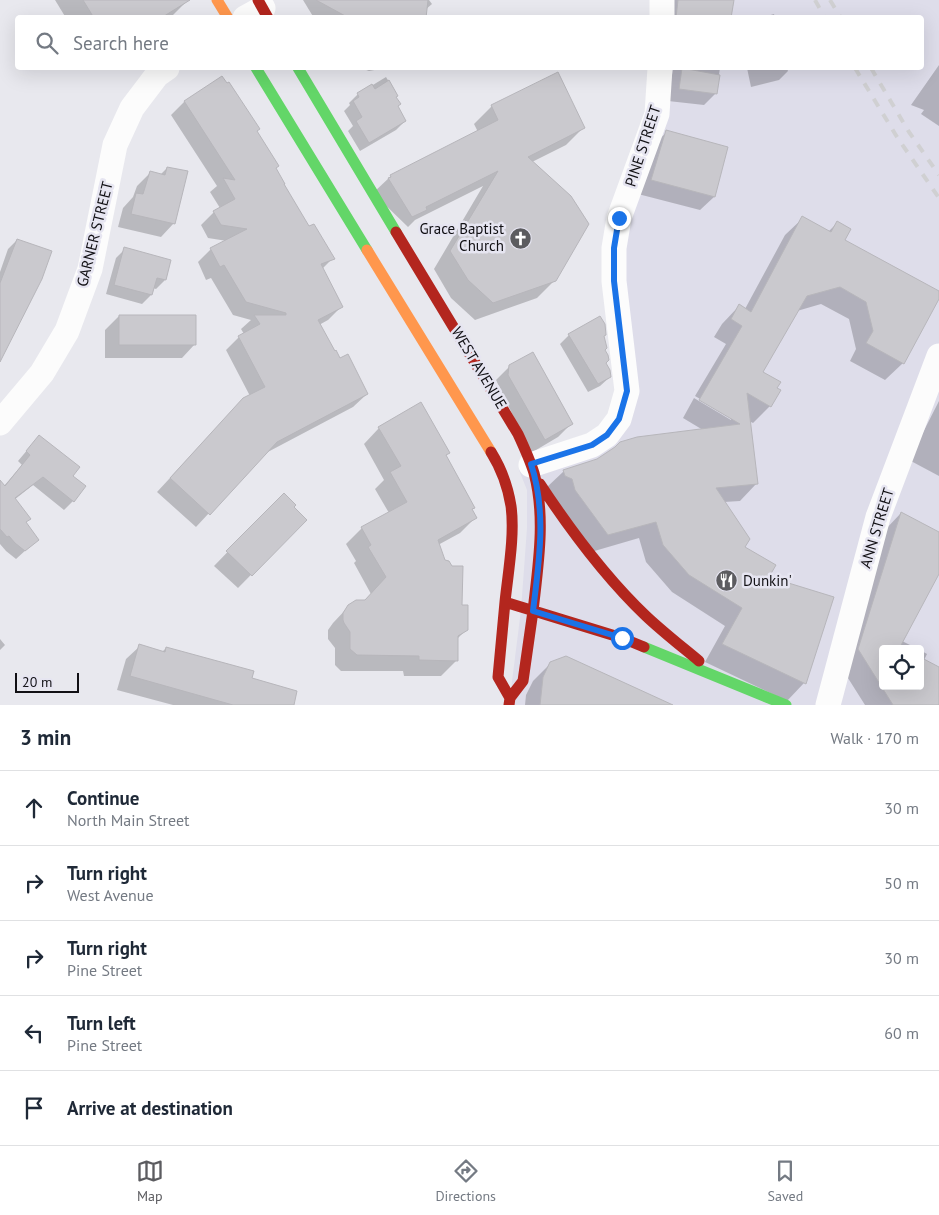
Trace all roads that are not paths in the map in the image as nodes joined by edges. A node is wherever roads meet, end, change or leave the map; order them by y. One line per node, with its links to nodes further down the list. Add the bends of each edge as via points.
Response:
1 (217, 0): 3 (main road)
2 (662, 0): 4 (street)
3 (226, 15)
4 (662, 15)
5 (164, 70): 10 (street, GARNER STREET, via 132,108 115,145 90,269 67,332 42,373)
6 (257, 70): 12 (main road, via 500,467 511,506 511,543)
7 (299, 70): 11 (main road, WEST AVENUE, via 509,418)
8 (660, 70): 11 (street, PINE STREET, via 657,114 619,218 614,248 614,281 627,391 619,419 607,435 592,445)
9 (939, 356): 17 (street, ANN STREET, via 878,516)
10 (0, 423)
11 (533, 470): 13 (main road, WEST AVENUE, via 540,502 541,544); 14 (main road, via 568,527 606,574 646,616)
12 (504, 602): 13 (main road); 15 (main road, via 498,677)
13 (533, 611): 14 (main road, via 622,638); 15 (main road, WEST AVENUE, via 524,681)
14 (718, 677): 16 (main road)
15 (510, 701)
16 (786, 705)
17 (828, 705)

